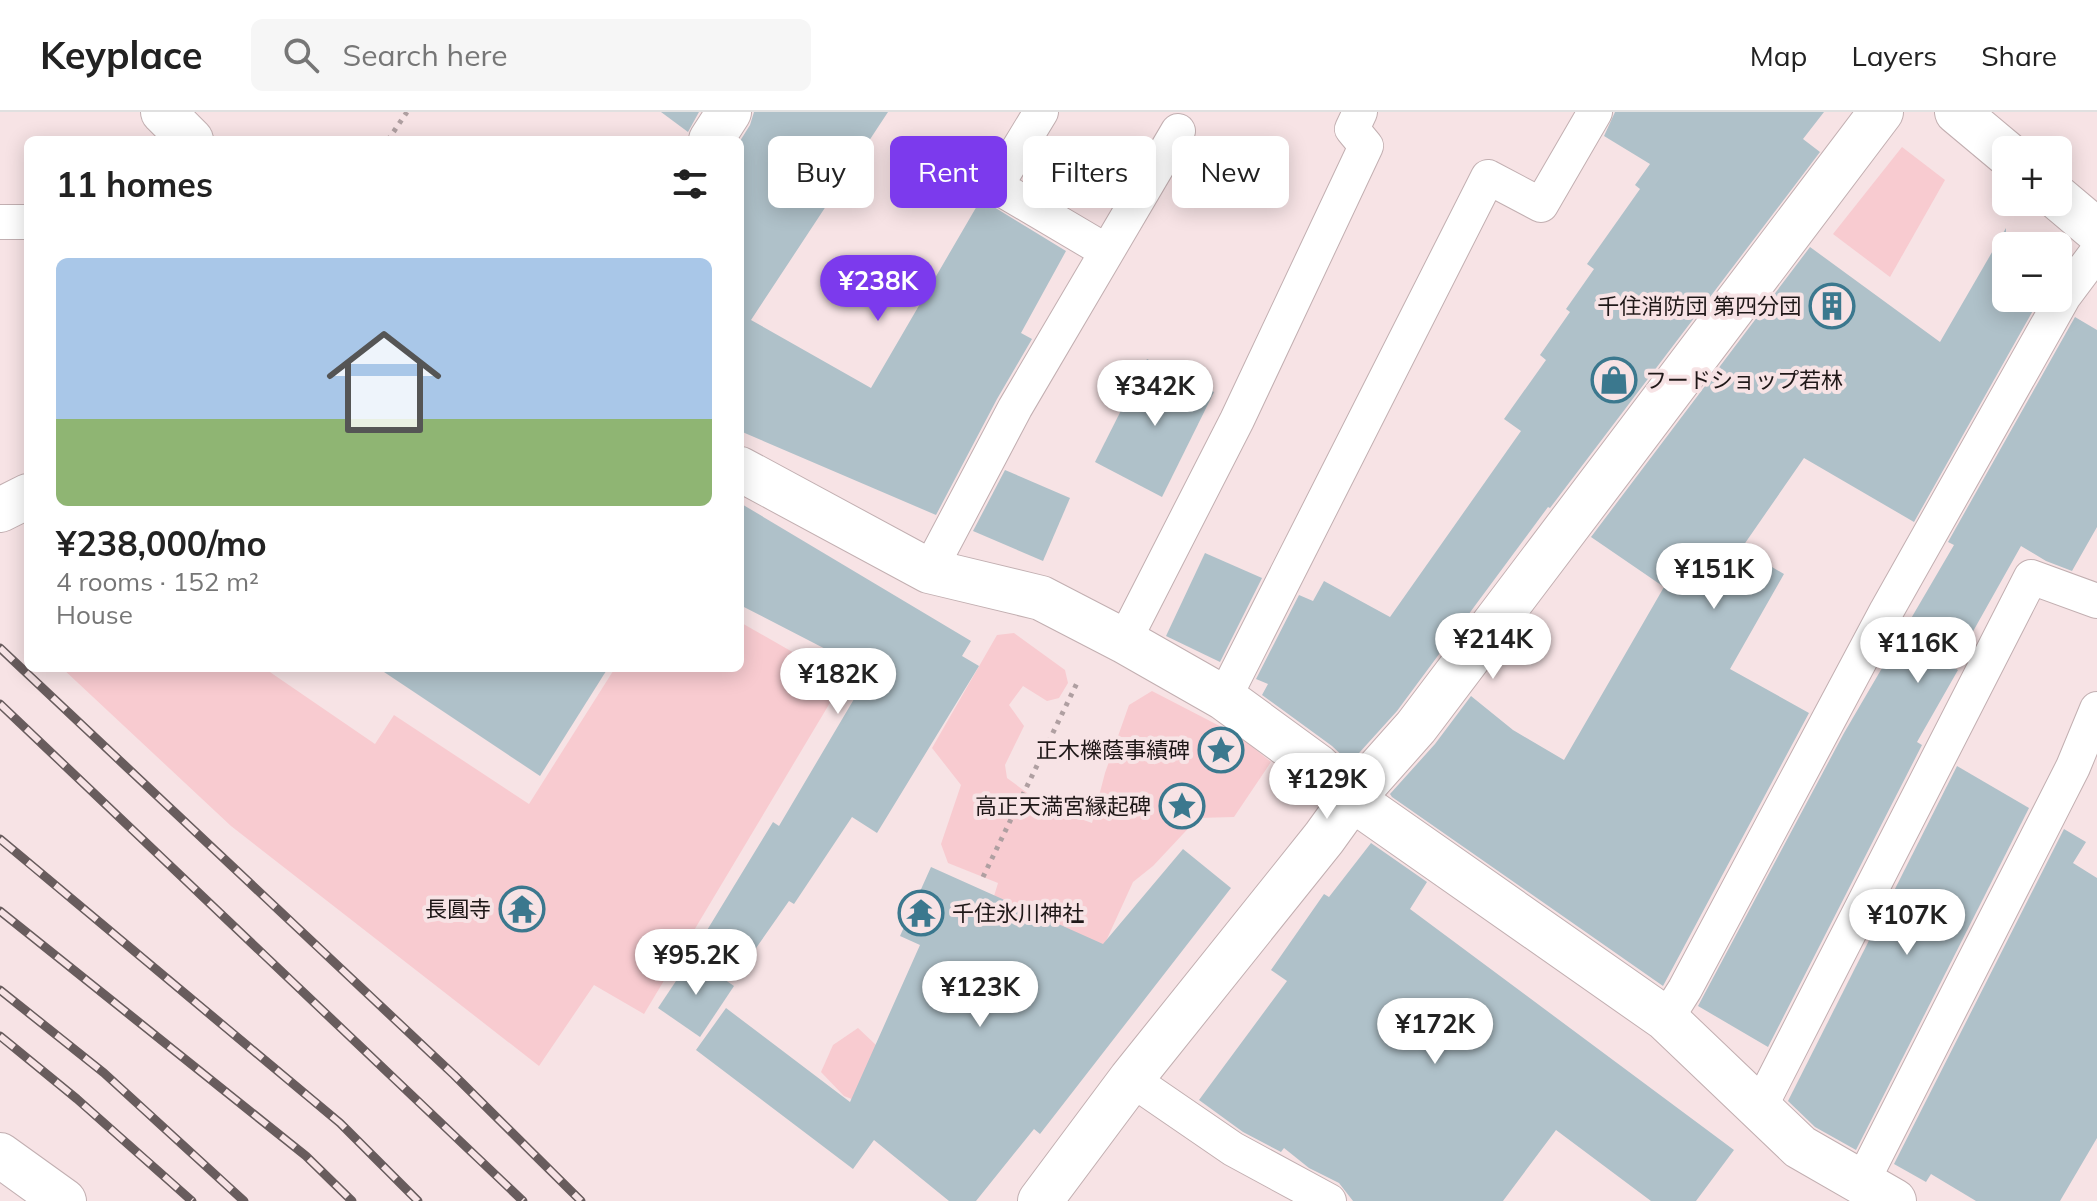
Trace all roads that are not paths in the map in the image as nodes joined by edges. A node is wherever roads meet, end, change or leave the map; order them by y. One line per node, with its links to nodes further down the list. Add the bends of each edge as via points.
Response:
1 (163, 112): 9 (street)
2 (729, 112): 10 (street)
3 (1041, 112): 16 (lane, via 996,186)
4 (1360, 112): 23 (lane, via 1352,129 1366,146 1237,420)
5 (1595, 112): 24 (lane, via 1541,205 1488,177)
6 (1881, 112): 26 (street, via 1426,714)
7 (1957, 112): 11 (street)
8 (1178, 131): 16 (lane)
9 (187, 136)
10 (714, 136)
11 (1992, 141)
12 (2072, 210): 15 (street)
13 (0, 222): 14 (lane)
14 (24, 222)
15 (2097, 231)
16 (1106, 251): 21 (lane)
17 (2097, 252): 27 (lane, via 2064,296 1910,569)
18 (744, 471): 21 (street)
19 (24, 498): 20 (street)
20 (0, 510)
21 (929, 571): 23 (street, via 1041,598)
22 (2097, 601): 29 (lane, via 2031,577)
23 (1114, 635): 24 (street)
24 (1224, 698): 26 (street, via 1317,766)
25 (2097, 709): 31 (lane)
26 (1352, 799): 27 (street); 28 (street)
27 (1666, 1019): 29 (street)
28 (1131, 1079): 33 (street); 34 (lane, via 1233,1149)
29 (1760, 1107): 31 (street, via 1800,1147)
30 (0, 1155): 32 (street)
31 (1878, 1192)
32 (64, 1201)
33 (1040, 1201)
34 (1329, 1201)

